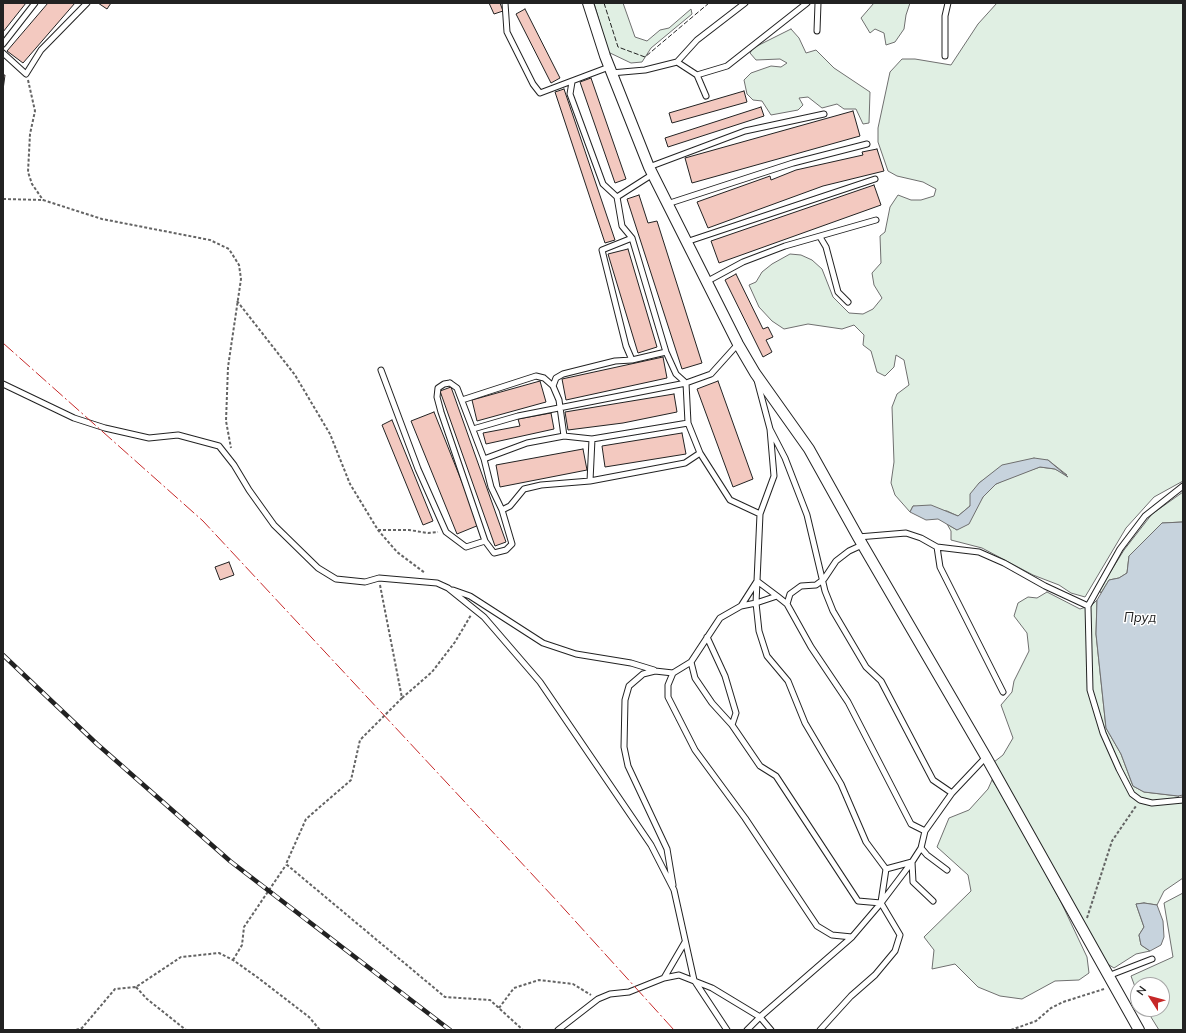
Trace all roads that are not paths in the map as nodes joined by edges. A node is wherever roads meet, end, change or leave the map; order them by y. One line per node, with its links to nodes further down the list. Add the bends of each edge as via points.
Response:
1 (35, 3): 10 (lane)
2 (87, 3): 12 (lane, via 41,50 26,74)
3 (505, 3): 16 (lane, via 507,32 540,93)
4 (588, 3): 14 (street)
5 (745, 3): 13 (lane, via 697,40)
6 (807, 3): 15 (lane, via 728,66)
7 (818, 3): 9 (lane)
8 (948, 3): 11 (lane, via 945,16)
9 (817, 31)
10 (3, 44)
11 (945, 56)
12 (4, 57)
13 (677, 62): 14 (lane, via 645,70); 15 (lane)
14 (610, 70): 16 (lane); 20 (street)
15 (697, 75): 17 (lane)
16 (572, 82): 22 (lane, via 570,94 603,184)
17 (706, 96)
18 (824, 114): 20 (lane, via 745,131)
19 (867, 144): 23 (lane, via 793,163)
20 (651, 171): 22 (lane); 23 (street)
21 (875, 179): 27 (lane)
22 (617, 198): 26 (lane, via 622,226)
23 (667, 204): 27 (street)
24 (876, 220): 25 (lane)
25 (820, 237): 28 (lane, via 785,246 743,262); 29 (lane, via 826,247 838,292)
26 (632, 238): 31 (lane); 32 (lane, via 602,250 626,346)
27 (686, 242): 28 (street)
28 (706, 282): 30 (street)
29 (848, 302)
30 (738, 344): 34 (street); 35 (lane, via 711,374)
31 (666, 352): 32 (lane); 35 (lane, via 676,374)
32 (632, 360): 37 (lane, via 563,374 556,378)
33 (381, 370): 51 (lane, via 418,469 446,532 466,547)
34 (755, 373): 42 (lane); 52 (street, via 809,449)
35 (686, 383): 39 (lane); 40 (lane)
36 (3, 384): 56 (lane, via 74,418 104,428 149,438 178,435 219,446 274,524 318,568 336,579 365,582 379,578 437,583)
37 (553, 386): 38 (lane, via 544,378 536,376); 39 (lane)
38 (462, 400): 41 (lane); 51 (lane, via 457,388 450,383 438,388 436,397)
39 (560, 407): 41 (lane); 43 (lane)
40 (688, 423): 44 (lane); 45 (lane)
41 (473, 429): 46 (lane)
42 (770, 429): 50 (lane, via 774,476); 54 (lane, via 785,458 807,515)
43 (564, 436): 44 (lane); 46 (lane, via 527,443)
44 (592, 439): 47 (lane)
45 (700, 453): 47 (lane, via 685,463); 50 (lane, via 730,500)
46 (484, 459): 49 (lane, via 491,487)
47 (590, 481): 49 (lane, via 524,489 510,506)
48 (1183, 486): 61 (lane, via 1145,516 1120,549)
49 (502, 510): 51 (lane, via 512,544 506,550 494,552)
50 (760, 514): 55 (lane)
51 (486, 541)
52 (860, 541): 53 (lane, via 906,533 922,538); 54 (lane, via 836,561); 68 (street)
53 (937, 547): 61 (lane, via 980,552); 66 (lane, via 940,567)
54 (824, 579): 59 (lane, via 816,585 801,586 790,594); 69 (lane, via 825,591 833,611 866,667 881,681 933,780)
55 (757, 581): 57 (lane); 58 (lane); 60 (lane)
56 (448, 588): 64 (lane, via 470,596 543,643 576,654 631,663); 76 (lane, via 474,609 545,689 651,845)
57 (777, 596): 58 (lane); 59 (lane)
58 (756, 603): 60 (lane); 74 (lane, via 759,631 767,656 788,681 806,723 841,784 866,842)
59 (787, 604): 71 (lane, via 811,647 848,702 911,824)
60 (741, 606): 62 (lane, via 720,618)
61 (1088, 606): 70 (lane, via 1090,690 1103,733 1119,769 1132,794 1140,800 1152,803)
62 (707, 637): 63 (lane); 67 (lane, via 725,676 736,713)
63 (692, 662): 65 (lane); 67 (lane, via 695,678 712,703)
64 (655, 670): 65 (lane); 76 (lane, via 643,674 629,686 625,700 624,748 628,766 667,849)
65 (673, 673): 79 (lane, via 668,685 668,697 695,750 745,818 817,926 832,935)
66 (1003, 692)
67 (732, 724): 78 (lane, via 760,766 776,776 858,901)
68 (986, 757): 69 (lane); 82 (street)
69 (952, 793): 71 (lane)
70 (1183, 800)
71 (925, 831): 72 (lane)
72 (921, 848): 73 (lane); 75 (lane)
73 (912, 862): 74 (lane); 77 (lane, via 913,882); 78 (lane)
74 (886, 869): 78 (lane)
75 (947, 870)
76 (674, 890): 80 (lane)
77 (933, 901)
78 (881, 903): 79 (lane); 90 (lane, via 900,935 895,951 875,975 851,996)
79 (852, 937): 85 (lane)
80 (685, 942): 83 (lane); 84 (lane)
81 (1152, 959): 82 (lane)
82 (1107, 976): 91 (street)
83 (664, 978): 84 (lane, via 679,976); 86 (lane, via 629,992 610,994 598,999)
84 (694, 980): 85 (lane); 87 (lane)
85 (760, 1017): 88 (lane); 89 (lane)
86 (558, 1030)
87 (728, 1030)
88 (747, 1030)
89 (771, 1030)
90 (820, 1030)
91 (1139, 1030)

